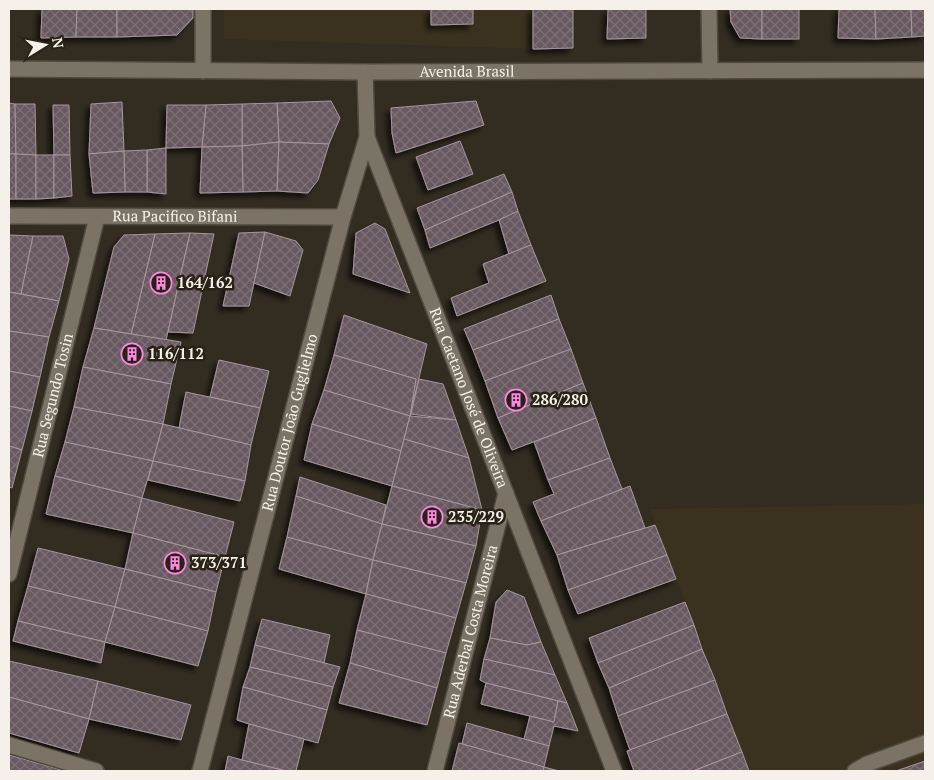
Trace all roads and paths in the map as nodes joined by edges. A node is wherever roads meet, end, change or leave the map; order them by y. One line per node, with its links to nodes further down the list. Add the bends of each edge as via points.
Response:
1 (203, 9): 5 (street)
2 (709, 9): 6 (street)
3 (9, 69): 5 (street, Avenida Brasil)
4 (925, 70): 6 (street, Avenida Brasil)
5 (203, 71): 7 (street, Avenida Brasil)
6 (710, 71): 7 (street, Avenida Brasil)
7 (365, 72): 8 (street, Rua Doutor João Guglielmo)
8 (367, 137): 11 (street, Rua Doutor João Guglielmo); 12 (street, Rua Caetano José de Oliveira)
9 (9, 216): 10 (street, Rua Pacifico Bifani)
10 (97, 217): 11 (street, Rua Pacifico Bifani); 13 (street, Rua Segundo Tosin)
11 (343, 217): 17 (street, Rua Doutor João Guglielmo)
12 (506, 493): 18 (street, Rua Aderbal Costa Moreira); 19 (street, Rua Caetano José de Oliveira)
13 (9, 574)
14 (925, 743): 20 (street)
15 (9, 746): 16 (street)
16 (96, 771)
17 (200, 771)
18 (435, 771)
19 (614, 771)
20 (855, 771)

